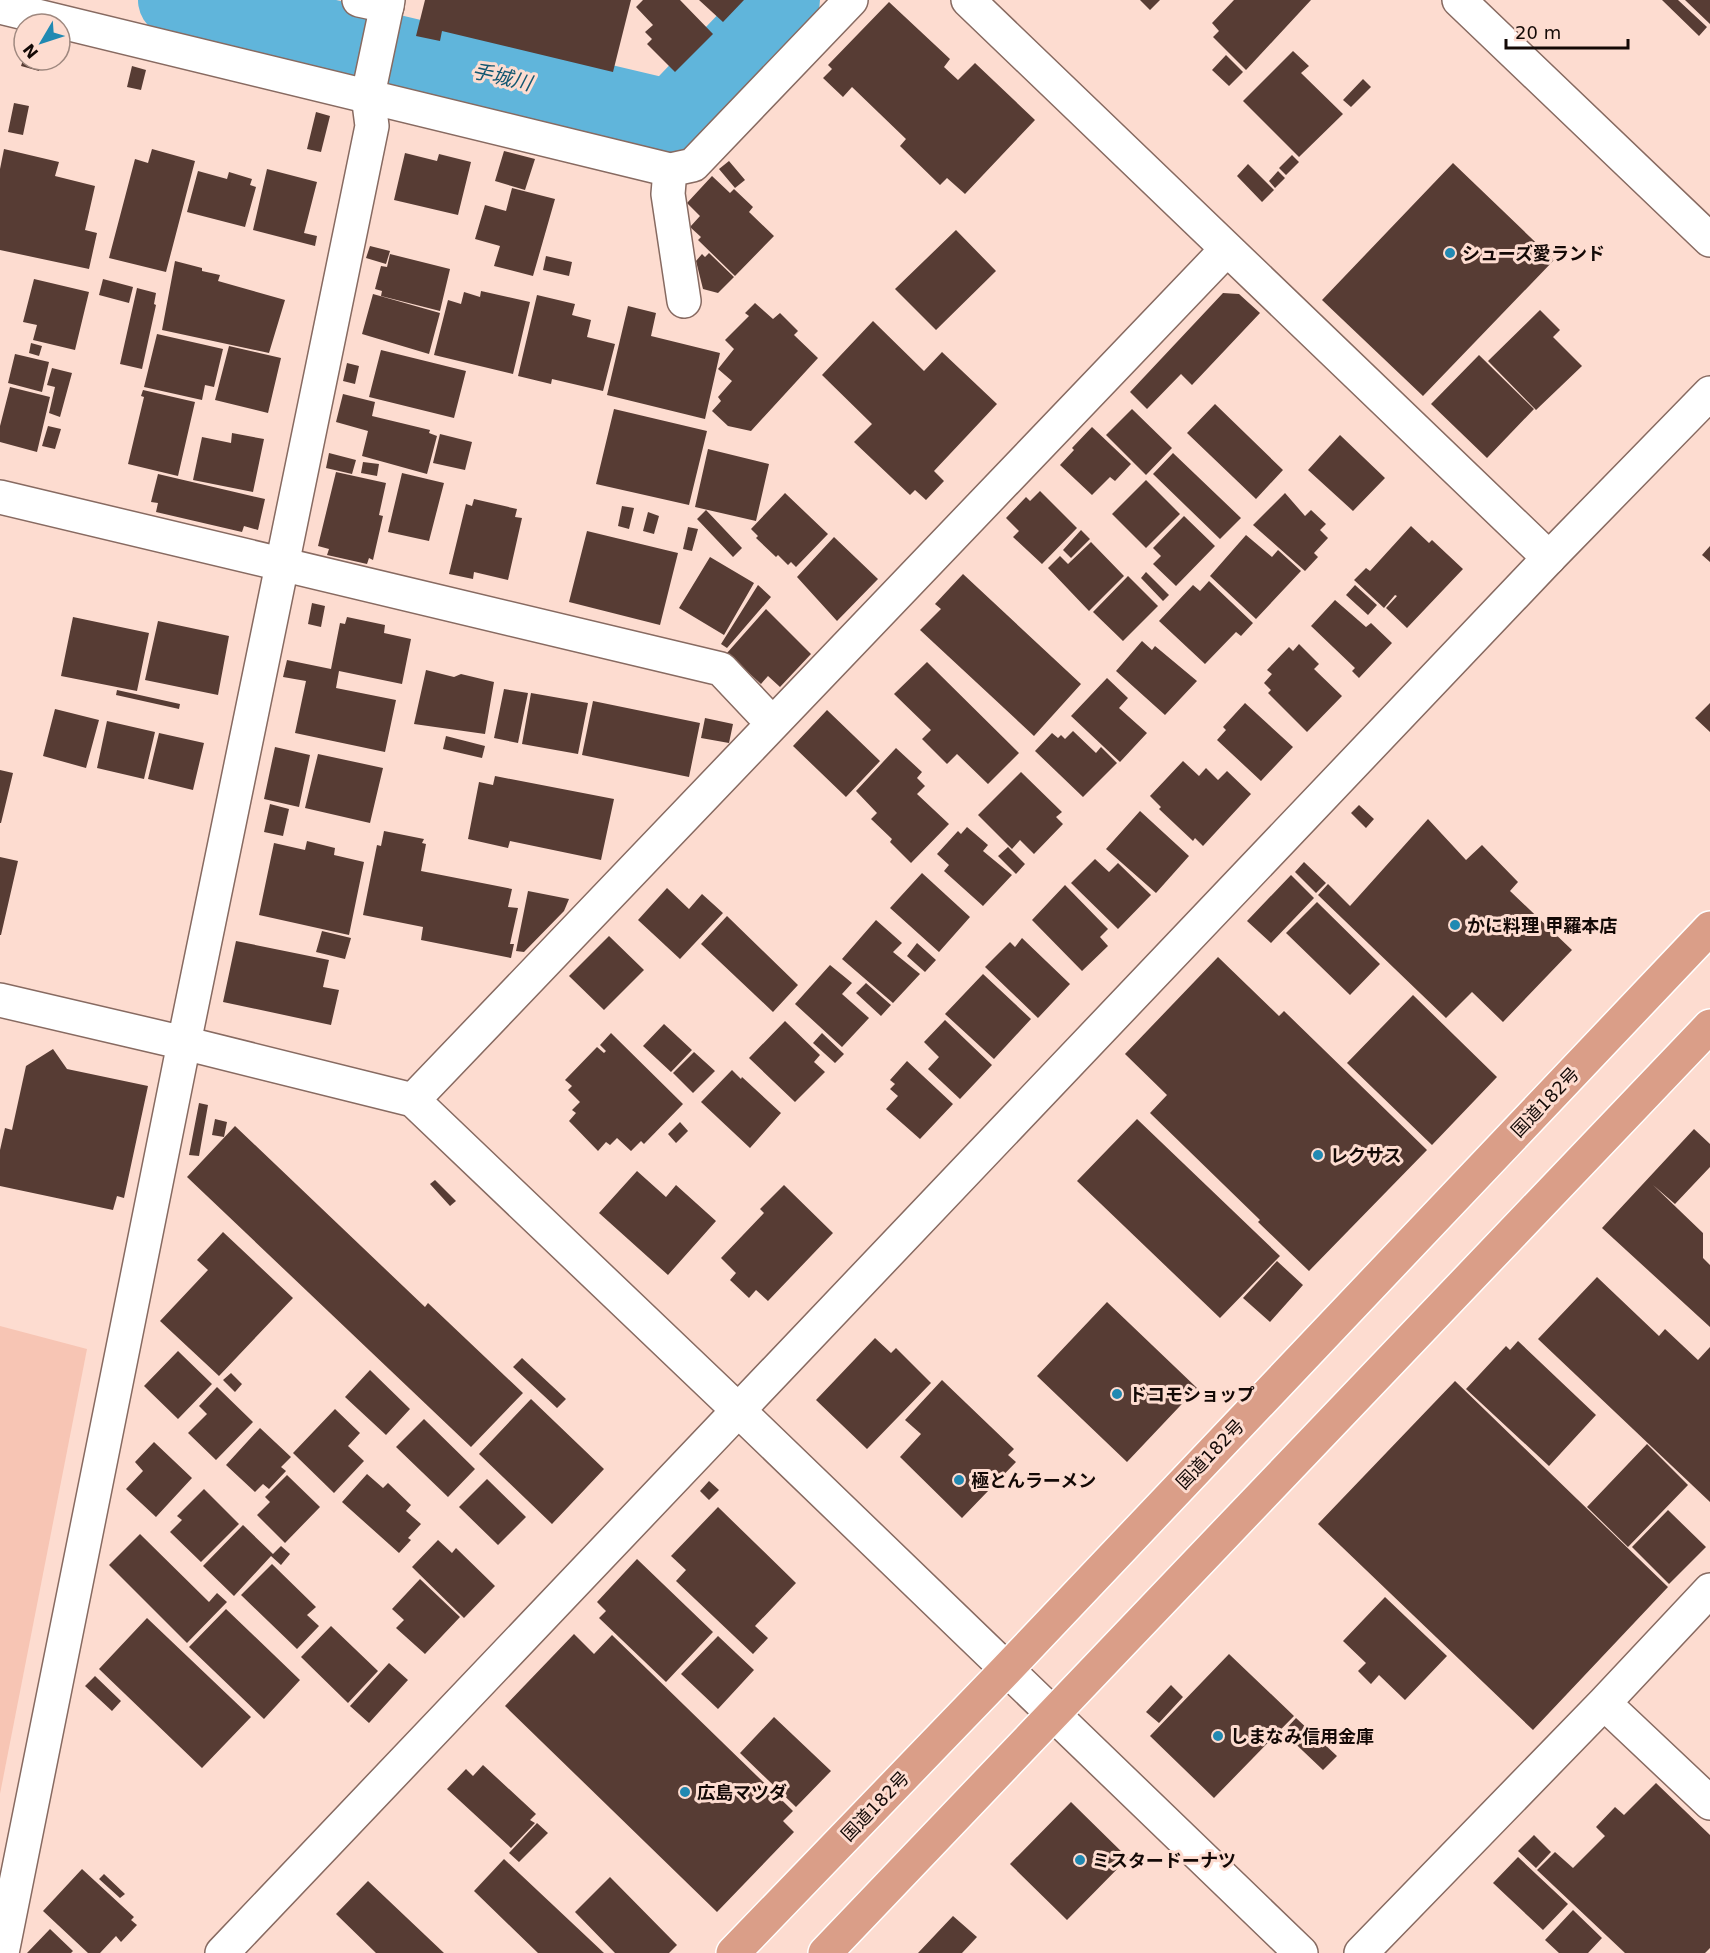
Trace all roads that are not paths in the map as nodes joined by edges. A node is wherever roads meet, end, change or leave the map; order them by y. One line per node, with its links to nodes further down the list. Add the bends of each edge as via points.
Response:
1 (851, 0): 7 (street, via 693,165)
2 (968, 0): 9 (street)
3 (1459, 0): 8 (street)
4 (0, 7): 6 (street)
5 (379, 8): 6 (street)
6 (369, 87): 7 (street); 14 (street, via 372,126)
7 (670, 170): 10 (street, via 668,194)
8 (1710, 240)
9 (1227, 249): 13 (street); 15 (street)
10 (684, 301)
11 (1710, 393): 13 (street)
12 (0, 497): 14 (street)
13 (1549, 558): 21 (street)
14 (282, 563): 15 (street, via 721,669); 19 (street)
15 (772, 723): 20 (street)
16 (1710, 928): 23 (highway, 国道182号)
17 (0, 1000): 19 (street)
18 (1710, 1026): 25 (highway)
19 (184, 1043): 20 (street); 27 (street)
20 (413, 1100): 21 (street)
21 (739, 1411): 23 (street); 28 (street)
22 (1710, 1590): 24 (street)
23 (1006, 1670): 25 (street); 29 (highway, 国道182号)
24 (1604, 1703): 26 (street); 32 (street)
25 (1052, 1714): 30 (highway); 31 (street)
26 (1710, 1803)
27 (2, 1953)
28 (222, 1953)
29 (733, 1953)
30 (825, 1953)
31 (1301, 1953)
32 (1361, 1953)

